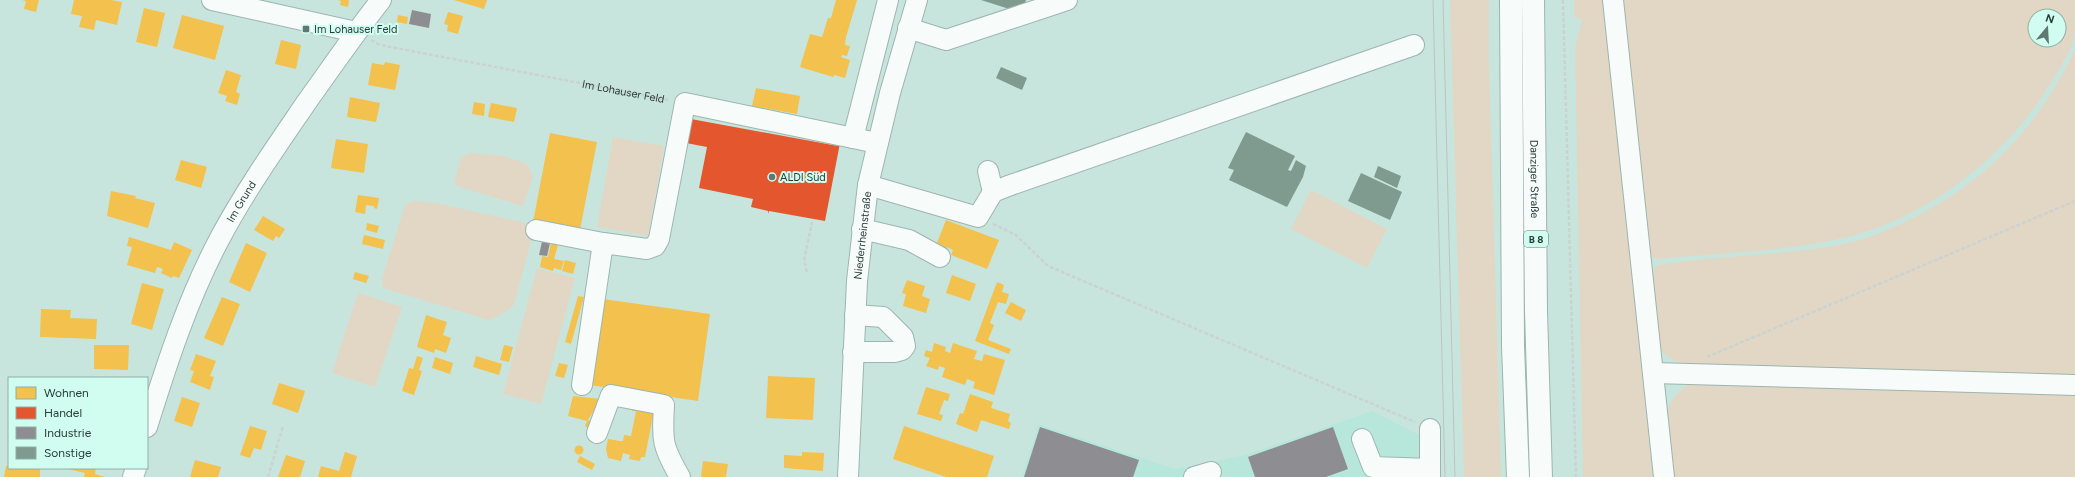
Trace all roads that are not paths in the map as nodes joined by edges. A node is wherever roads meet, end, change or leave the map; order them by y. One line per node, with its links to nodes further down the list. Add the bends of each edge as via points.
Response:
1 (212, 0): 9 (street)
2 (382, 0): 9 (street, Im Grund)
3 (1067, 0): 8 (street, via 946,40)
4 (1511, 0): 34 (main road, Danziger Straße / B 8, via 1513,346)
5 (1533, 0): 35 (main road, Danziger Straße / B 8, via 1536,311)
6 (1613, 0): 24 (street)
7 (886, 6): 8 (street); 11 (street)
8 (912, 16): 12 (street, Niederrheinstraße)
9 (356, 32): 27 (street, Im Grund, via 264,163 220,238 191,300 166,365)
10 (1414, 44): 17 (street, via 1109,149)
11 (865, 90): 12 (street); 13 (street)
12 (888, 98): 14 (street, Niederrheinstraße)
13 (853, 138): 14 (street); 20 (street, via 684,103 659,239 655,246 647,249)
14 (877, 143): 16 (street, Niederrheinstraße)
15 (988, 171): 17 (street)
16 (868, 185): 17 (street, via 978,217); 18 (street, Niederrheinstraße)
17 (993, 192)
18 (862, 229): 21 (street, via 909,240); 22 (street, Niederrheinstraße)
19 (536, 230): 20 (street)
20 (602, 243): 25 (street)
21 (940, 257)
22 (855, 315): 23 (street, Niederrheinstraße); 23 (street, via 883,317 903,337 905,346 895,352)
23 (853, 352): 33 (street, Niederrheinstraße)
24 (1653, 373): 26 (street); 36 (street)
25 (582, 385)
26 (2075, 385)
27 (148, 424)
28 (1430, 429): 31 (street)
29 (597, 433): 32 (street, via 612,395 664,405 663,441 666,453)
30 (1362, 439): 31 (street, via 1373,467)
31 (1430, 473)
32 (680, 477)
33 (848, 477)
34 (1518, 477)
35 (1541, 477)
36 (1664, 477)

